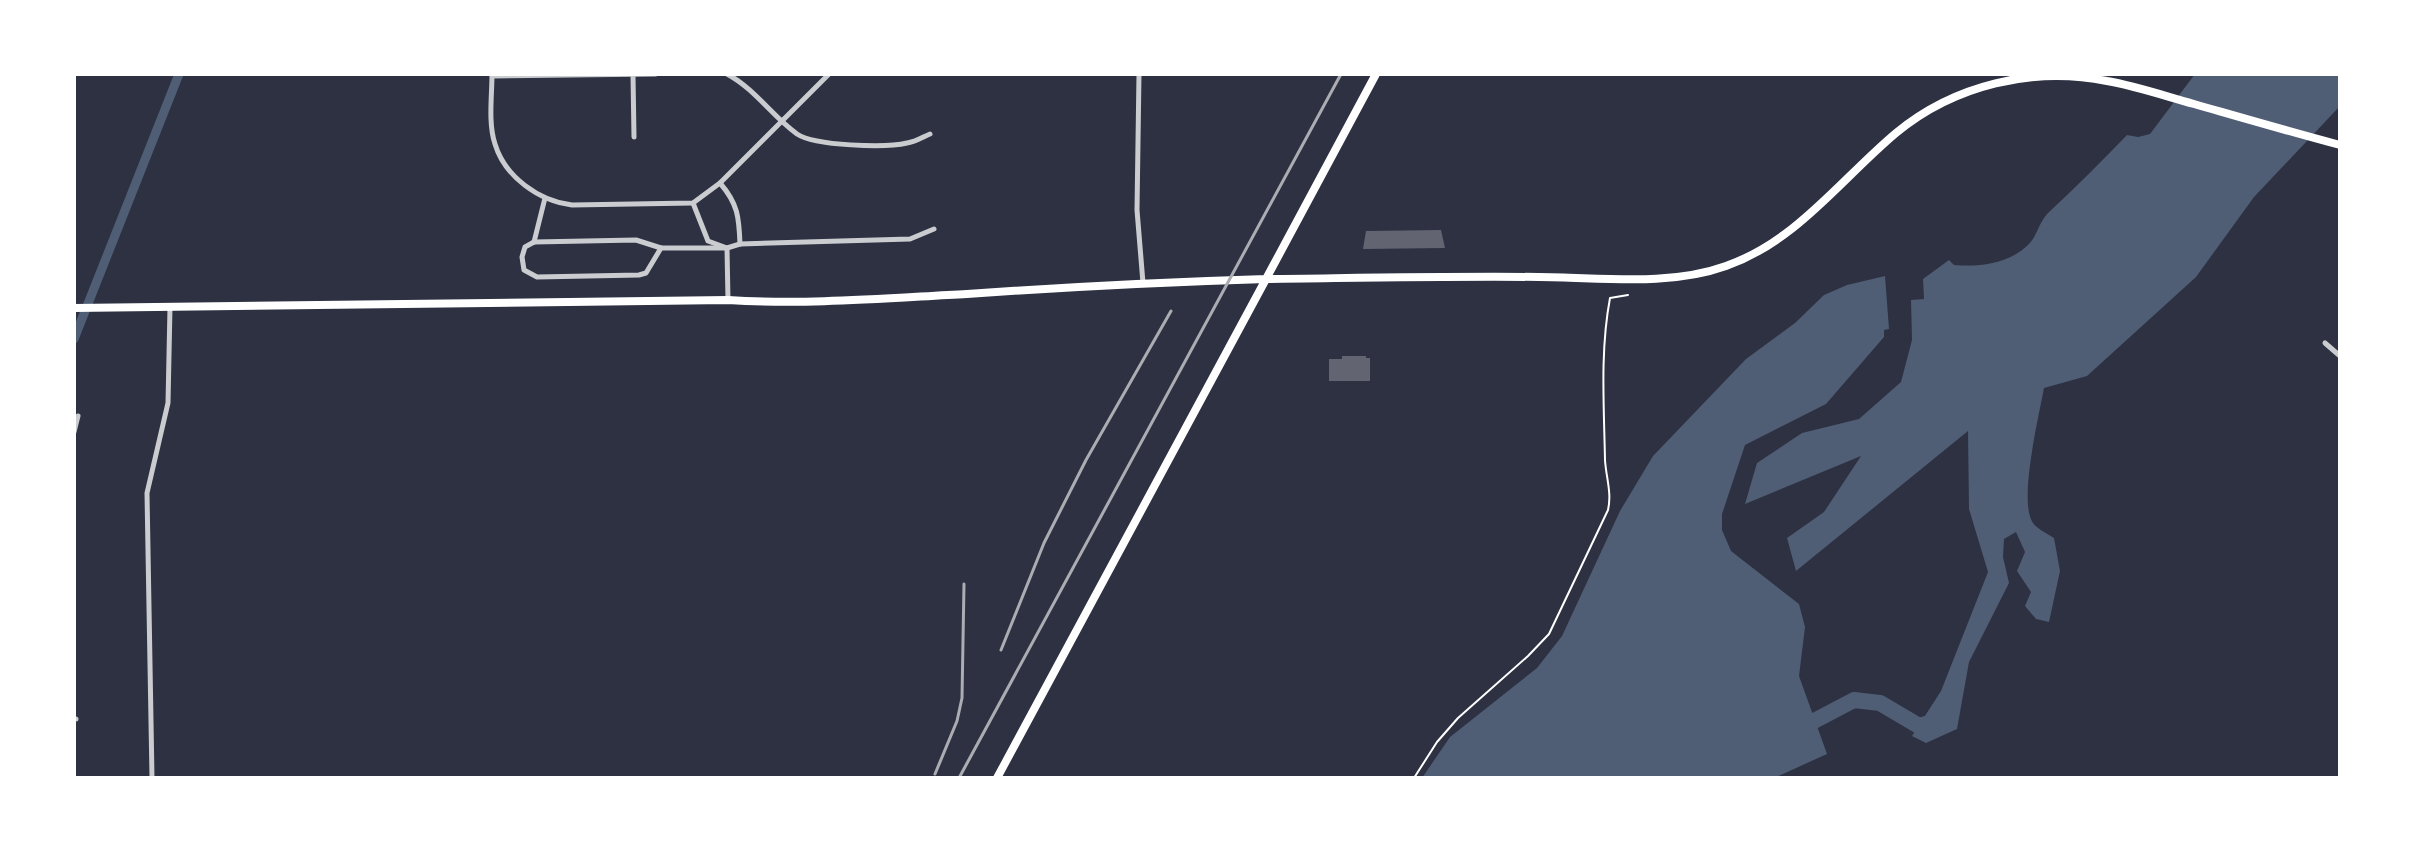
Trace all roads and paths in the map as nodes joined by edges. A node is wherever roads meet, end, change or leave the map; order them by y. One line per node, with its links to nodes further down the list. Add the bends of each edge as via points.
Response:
1 (656, 74): 7 (street)
2 (727, 74): 8 (street)
3 (829, 74): 8 (street)
4 (1139, 74): 21 (street, via 1137,210)
5 (1376, 74): 20 (main road)
6 (492, 75): 7 (street); 13 (street, via 494,143 521,182)
7 (633, 75): 10 (street)
8 (782, 119): 9 (street, via 797,133 829,144 907,144); 12 (street)
9 (930, 134)
10 (634, 137)
11 (2340, 145): 20 (main road, via 2132,87 2081,77 2029,77 1954,97 1920,116 1793,230 1707,272 1628,278)
12 (720, 183): 14 (street); 17 (street, via 739,216)
13 (545, 198): 14 (street, via 572,205); 16 (street)
14 (693, 203): 19 (street, via 708,241)
15 (934, 229): 17 (street, via 910,239)
16 (534, 242): 18 (street, via 636,240); 18 (street, via 525,247 522,262 524,270 537,277 639,275 646,273)
17 (740, 244): 19 (street)
18 (661, 248): 19 (street)
19 (727, 248): 23 (street)
20 (1266, 279): 21 (main road); 31 (main road)
21 (1143, 283): 23 (main road, via 886,299)
22 (1628, 295): 32 (path, via 1610,298 1604,329 1608,510 1549,634 1458,718)
23 (728, 300): 24 (main road)
24 (170, 307): 25 (main road); 30 (street, via 168,403 147,493)
25 (76, 308)
26 (2325, 343): 27 (street)
27 (2340, 356)
28 (78, 416): 29 (street)
29 (74, 432)
30 (152, 778)
31 (997, 778)
32 (1414, 778)

